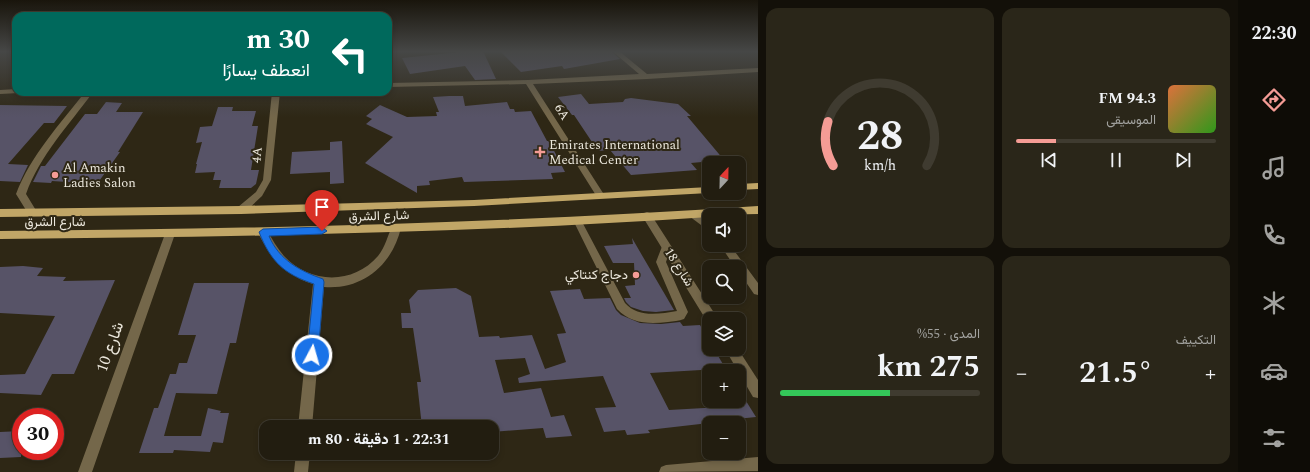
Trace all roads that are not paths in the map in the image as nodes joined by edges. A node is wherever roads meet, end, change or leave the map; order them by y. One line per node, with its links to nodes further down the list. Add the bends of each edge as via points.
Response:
1 (642, 73): 3 (street)
2 (710, 73): 3 (street)
3 (647, 77): 4 (street)
4 (528, 82): 5 (street); 13 (street, 6A)
5 (392, 85)
6 (0, 92): 7 (street)
7 (12, 92)
8 (86, 96): 16 (street, via 40,157 23,186 21,194)
9 (276, 96): 14 (street, 4A, via 267,180 259,194)
10 (758, 186): 11 (main road)
11 (746, 187)
12 (702, 190): 13 (main road, شارع الشرق)
13 (600, 195): 14 (main road, شارع الشرق, via 474,203)
14 (242, 210): 16 (main road, شارع الشرق)
15 (758, 210): 18 (main road, شارع الشرق)
16 (32, 212): 17 (main road, شارع الشرق)
17 (0, 213)
18 (692, 214): 19 (main road, شارع الشرق); 21 (lane)
19 (647, 216): 20 (main road, شارع الشرق); 26 (street, شارع 18)
20 (577, 220): 22 (main road, شارع الشرق); 26 (lane, via 621,306 637,318 680,316 683,312 662,267)
21 (702, 222)
22 (396, 228): 23 (main road, شارع الشرق); 28 (street, via 393,242 386,255 375,267 342,282)
23 (263, 232): 24 (main road, شارع الشرق); 28 (street, via 276,256 286,266 299,275)
24 (170, 234): 25 (main road, شارع الشرق); 36 (street, شارع 10)
25 (0, 235)
26 (666, 247): 30 (street, شارع 18)
27 (729, 252): 29 (lane)
28 (319, 282): 33 (street)
29 (757, 288)
30 (708, 312)
31 (735, 356): 32 (street)
32 (758, 392)
33 (306, 420)
34 (302, 460): 37 (street)
35 (758, 464): 38 (street)
36 (85, 472)
37 (301, 472)
38 (666, 472)

